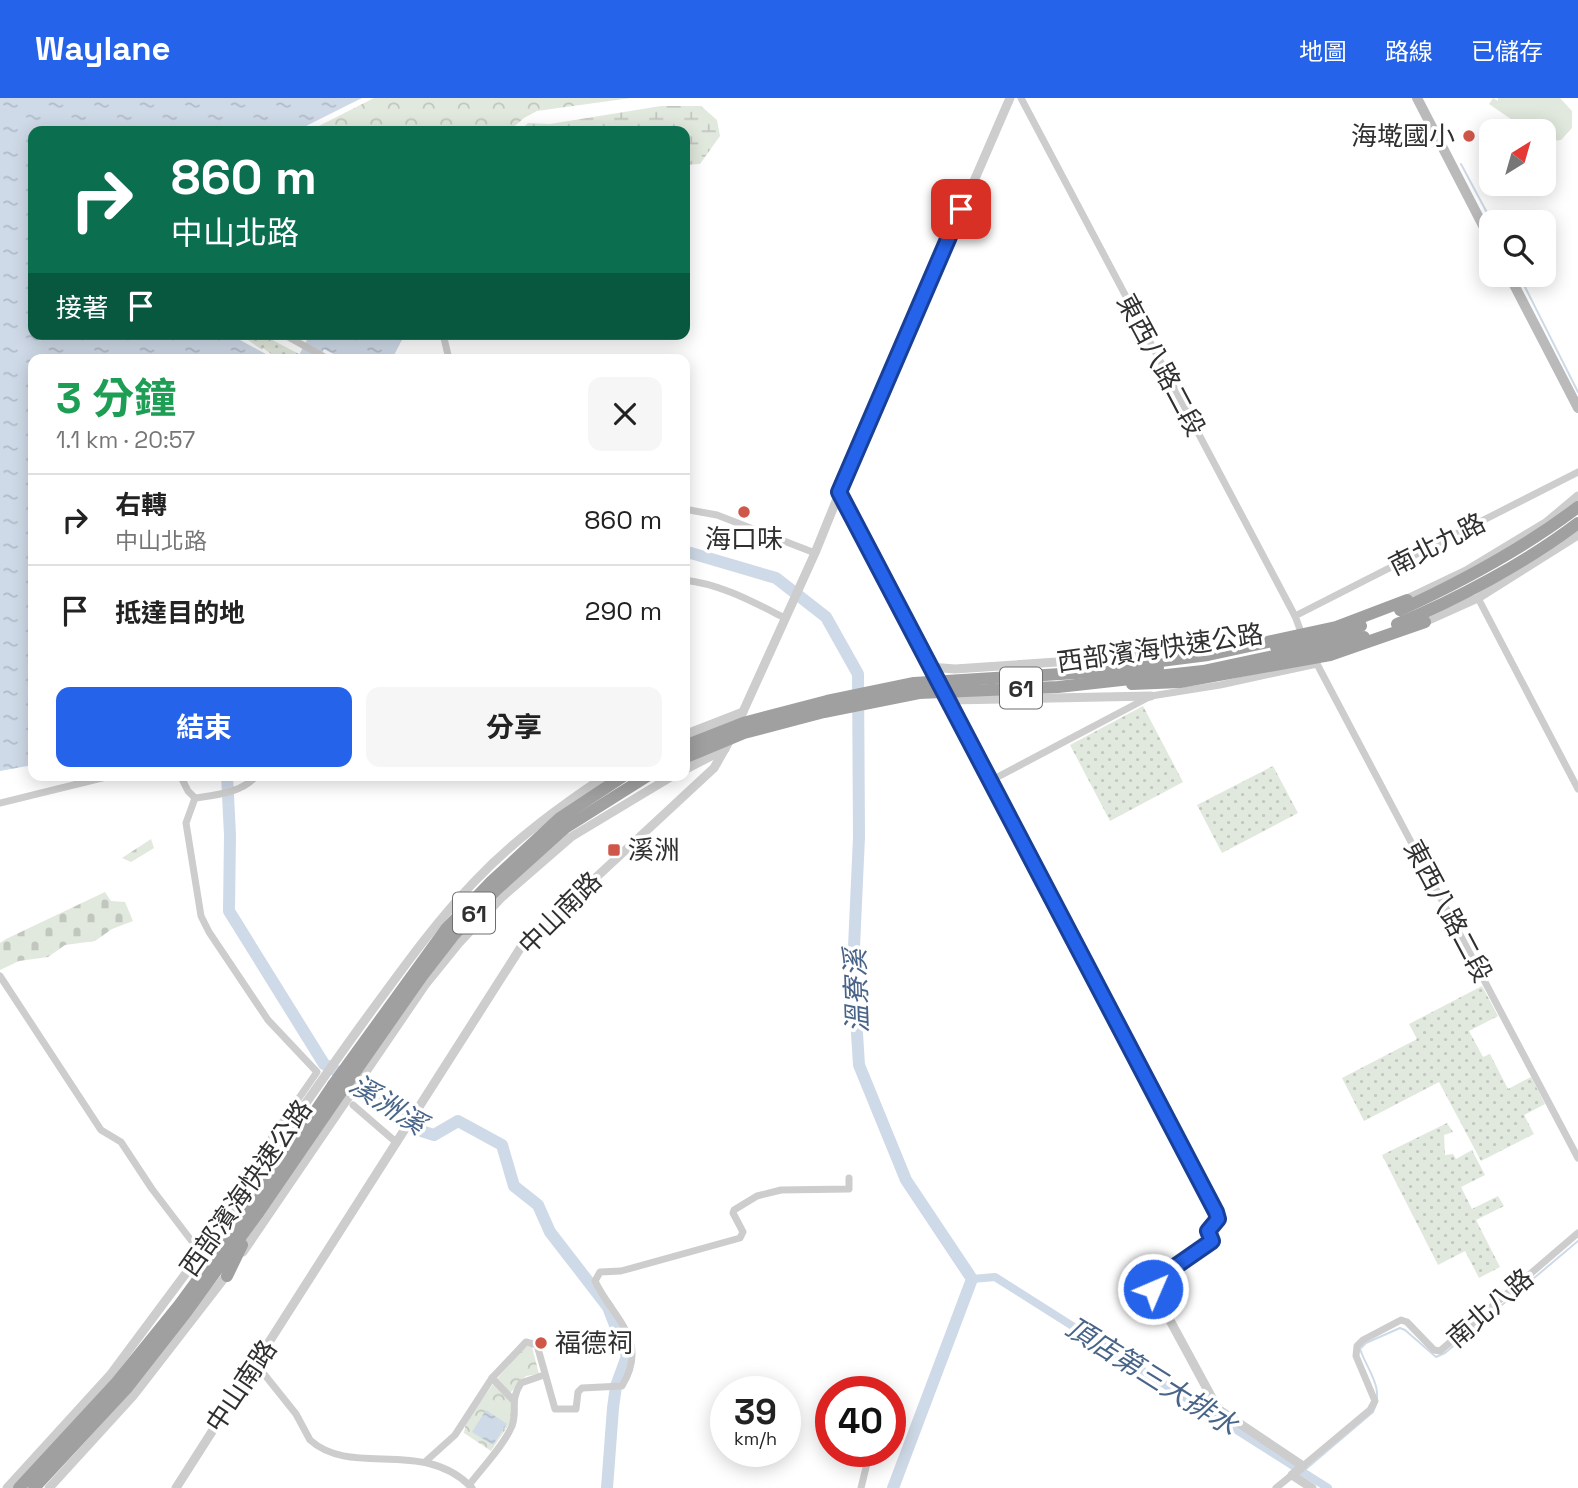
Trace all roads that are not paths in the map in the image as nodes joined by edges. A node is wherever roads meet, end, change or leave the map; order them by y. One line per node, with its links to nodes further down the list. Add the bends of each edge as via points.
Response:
1 (1010, 98): 10 (street, 中山南路)
2 (1021, 98): 20 (street, 東西八路二段)
3 (1417, 98): 4 (main road)
4 (1479, 218)
5 (1514, 287): 8 (main road)
6 (299, 340): 7 (street)
7 (320, 354)
8 (1578, 408)
9 (1578, 471): 20 (street, 南北九路)
10 (839, 492): 16 (street, 中山南路); 26 (street)
11 (1578, 496): 19 (street, via 1529,533)
12 (1578, 507): 18 (highway, 西部濱海快速公路 / 61)
13 (690, 510): 16 (street, via 717,515)
14 (1578, 523): 18 (highway, 西部濱海快速公路 / 61)
15 (1578, 535): 18 (street)
16 (815, 553): 21 (street, 中山南路)
17 (690, 581): 21 (street, via 735,593)
18 (1472, 589): 22 (street); 23 (highway, 西部濱海快速公路 / 61); 45 (street)
19 (1407, 600): 24 (street); 27 (highway, via 1336,627 1208,655)
20 (1295, 616): 24 (street, 東西八路二段)
21 (785, 618): 31 (street, 中山南路)
22 (1425, 622): 25 (street); 28 (highway, via 1330,655 1270,667 1180,682)
23 (1362, 631): 27 (highway, 西部濱海快速公路 / 61, bridge, via 1185,666); 28 (highway, 西部濱海快速公路 / 61, bridge, via 1203,671)
24 (1301, 632): 26 (street, via 1139,657)
25 (1317, 664): 29 (street); 51 (street, 東西八路二段)
26 (930, 667): 30 (street)
27 (1065, 674): 33 (highway, 西部濱海快速公路 / 61, bridge, via 914,683 743,723)
28 (1058, 687): 35 (highway, 西部濱海快速公路 / 61, bridge, via 919,693 744,733)
29 (1151, 696): 30 (street); 44 (street)
30 (949, 700): 44 (street)
31 (743, 712): 32 (street); 34 (street, 中山南路)
32 (690, 733)
33 (690, 744)
34 (726, 749): 36 (street); 50 (street, 中山南路, via 714,768 521,947)
35 (690, 756)
36 (690, 767)
37 (90, 781): 47 (street)
38 (183, 781): 46 (street)
39 (253, 781): 46 (street, via 249,786)
40 (598, 781): 55 (street, via 550,814 475,881 431,931)
41 (616, 781): 53 (highway, 西部濱海快速公路 / 61, bridge, via 560,818 446,929 333,1085)
42 (639, 781): 53 (highway, 西部濱海快速公路 / 61, bridge, via 565,828 453,936)
43 (662, 781): 49 (street, via 571,837 502,897 425,985)
44 (990, 781): 62 (street, via 1218,1219 1208,1231 1212,1241 1153,1282 1153,1289 1218,1409)
45 (1578, 789)
46 (195, 798): 55 (street, via 186,823 201,916 268,1020 317,1072)
47 (0, 803)
48 (0, 976): 55 (street, via 101,1130 121,1142)
49 (350, 1102): 50 (street); 56 (street)
50 (397, 1143): 57 (street, 中山南路)
51 (1578, 1158)
52 (849, 1178): 58 (street, via 849,1189 781,1190 757,1196 734,1210 743,1232 740,1238 600,1272 595,1281 621,1321 633,1351 622,1386 582,1388 576,1409 555,1409)
53 (255, 1209): 55 (highway); 56 (highway); 67 (highway, 西部濱海快速公路 / 61, via 117,1382); 68 (highway, 西部濱海快速公路 / 61, via 187,1311 126,1389)
54 (1578, 1233): 62 (street, 南北八路, via 1440,1351 1401,1321 1363,1340 1356,1356 1375,1401)
55 (198, 1251): 66 (street, via 111,1374)
56 (227, 1276): 69 (street, via 134,1396)
57 (257, 1364): 61 (street, via 316,1445 332,1454); 70 (street, 中山南路)
58 (544, 1375): 59 (street, via 537,1345 526,1342); 60 (street, via 521,1383)
59 (492, 1378): 60 (street); 61 (street, via 455,1435)
60 (513, 1400): 65 (street, via 510,1430)
61 (425, 1462): 65 (street)
62 (1303, 1466): 64 (street)
63 (866, 1467): 71 (street)
64 (1292, 1475): 72 (street); 73 (street)
65 (470, 1487)
66 (7, 1488)
67 (19, 1488)
68 (33, 1488)
69 (49, 1488)
70 (176, 1488)
71 (861, 1488)
72 (1276, 1488)
73 (1312, 1488)

